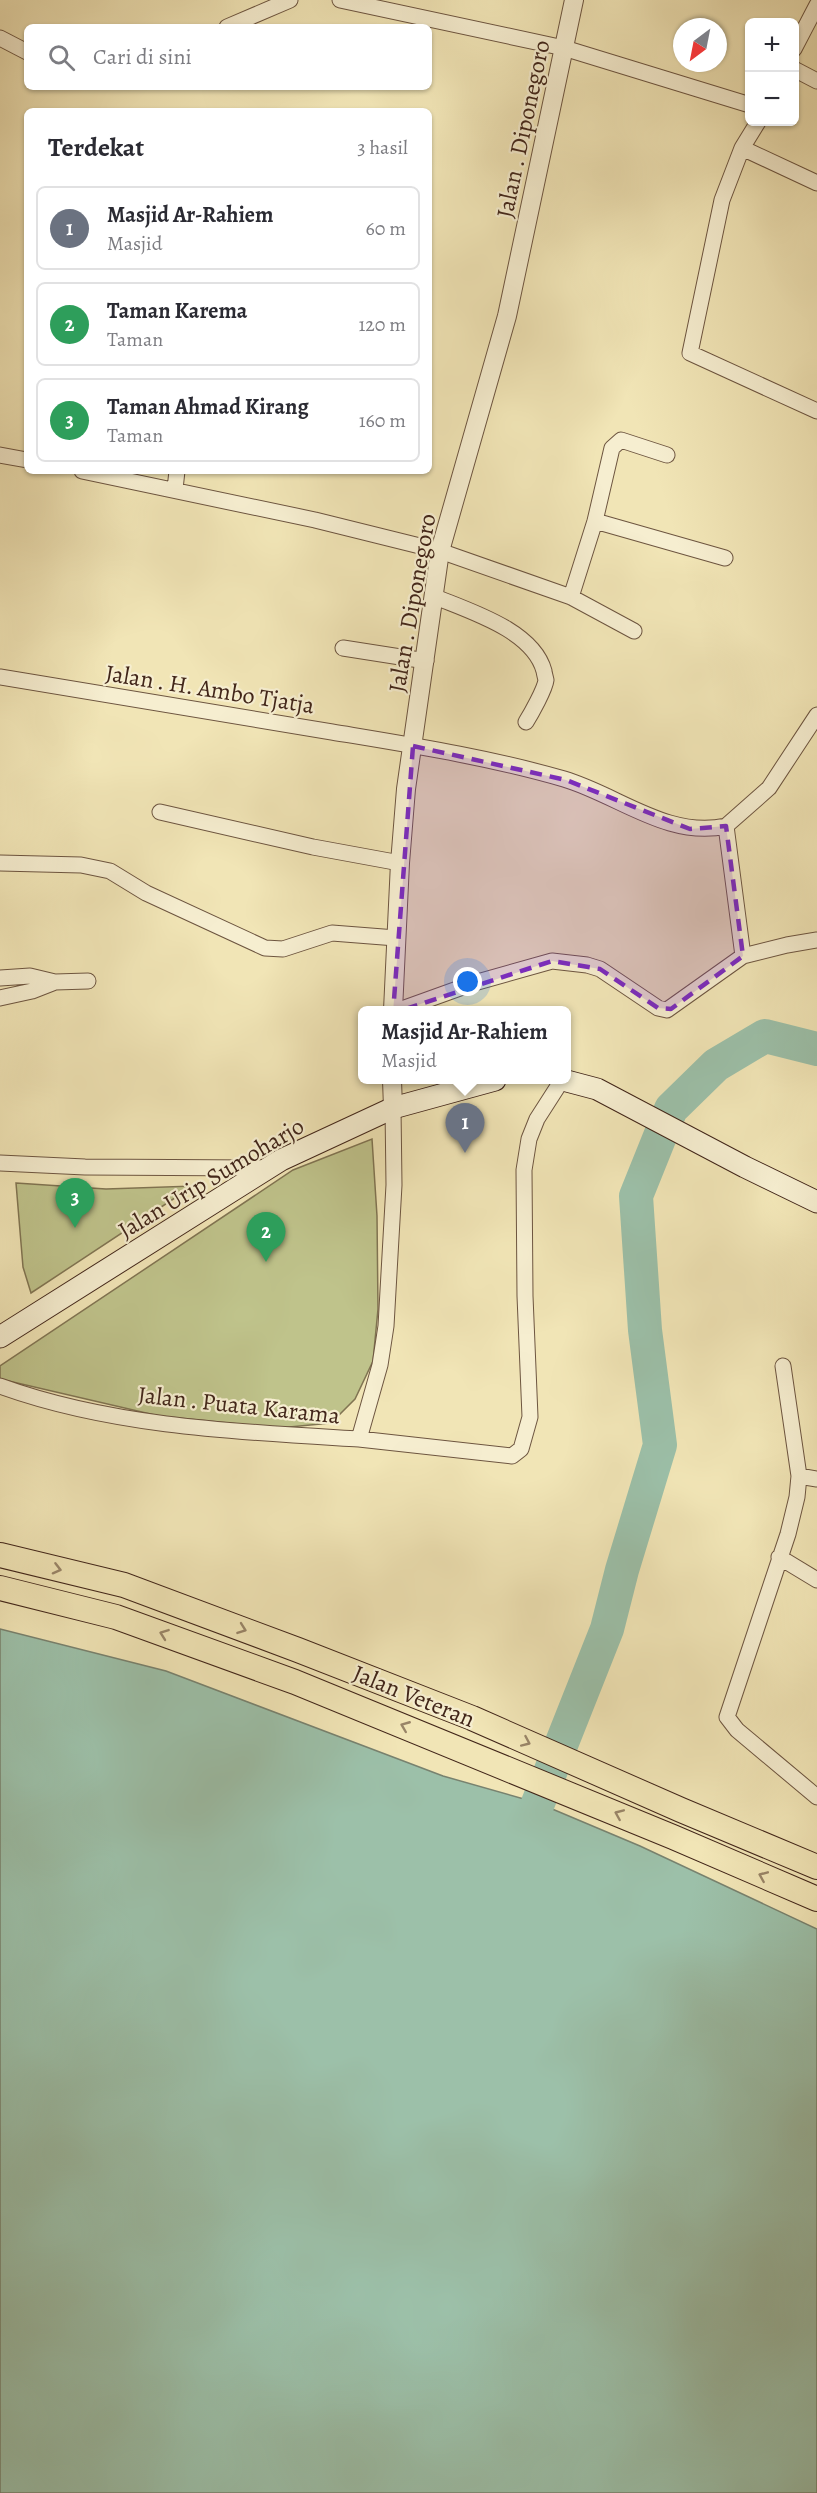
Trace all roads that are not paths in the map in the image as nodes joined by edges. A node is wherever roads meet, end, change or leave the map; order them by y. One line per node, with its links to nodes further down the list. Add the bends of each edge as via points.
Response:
1 (290, 0): 5 (street)
2 (340, 0): 8 (street)
3 (574, 0): 8 (street, Jalan . Diponegoro)
4 (817, 5): 7 (street)
5 (234, 24)
6 (0, 38): 9 (street)
7 (799, 41)
8 (564, 48): 12 (street); 24 (street, Jalan . Diponegoro, via 507,316)
9 (24, 50)
10 (799, 71): 11 (street)
11 (817, 81)
12 (745, 103)
13 (756, 126): 14 (street)
14 (742, 148): 15 (street); 16 (street, via 722,200 690,353)
15 (817, 183)
16 (817, 411)
17 (0, 455): 19 (street)
18 (667, 455): 23 (street, via 628,441 616,442)
19 (24, 459)
20 (98, 474): 22 (street)
21 (177, 474): 22 (street)
22 (175, 489): 24 (street)
23 (595, 521): 25 (street); 27 (street)
24 (440, 551): 26 (street, Jalan . Diponegoro); 27 (street)
25 (725, 558)
26 (433, 596): 30 (street, Jalan . Diponegoro); 33 (street, via 494,622 533,649 546,680)
27 (571, 597): 28 (street)
28 (634, 631)
29 (342, 648): 30 (street)
30 (426, 661): 34 (street, Jalan . Diponegoro)
31 (0, 677): 34 (street, Jalan . H. Ambo Tjatja)
32 (817, 715): 36 (street, via 769,788)
33 (526, 722)
34 (412, 746): 36 (street, Jalan . H. Ambo Tjatja, via 566,780 672,825 707,831); 38 (street, Jalan . Diponegoro)
35 (160, 812): 38 (street)
36 (726, 826): 41 (street)
37 (0, 862): 39 (street, via 81,865 110,871 146,893 265,948 284,949 332,933)
38 (400, 863): 39 (street, Jalan . Diponegoro)
39 (396, 938): 46 (street, Jalan . Diponegoro)
40 (817, 940): 41 (street)
41 (743, 956): 47 (street, via 667,1010 600,969 552,961)
42 (0, 978): 44 (street, via 30,976)
43 (88, 981): 44 (street)
44 (55, 982): 45 (street)
45 (0, 998)
46 (393, 1006)
47 (412, 1006)
48 (571, 1082): 55 (main road, via 597,1089)
49 (392, 1084): 52 (street)
50 (480, 1084): 52 (main road, Jalan Urip Sumoharjo)
51 (559, 1084): 59 (street, via 537,1119 524,1170 530,1417 521,1449 512,1456)
52 (393, 1108): 54 (main road, Jalan Urip Sumoharjo); 59 (street, Jalan . Puata Karama, via 394,1185 386,1326 380,1365)
53 (0, 1163): 54 (street)
54 (267, 1168): 56 (main road, Jalan Urip Sumoharjo)
55 (817, 1202)
56 (0, 1337)
57 (783, 1366): 60 (street)
58 (0, 1386): 59 (street, Jalan . Puata Karama, via 94,1411 159,1423)
59 (359, 1439)
60 (799, 1476): 61 (street); 63 (street, via 788,1534)
61 (817, 1479)
62 (0, 1555): 67 (highway, Jalan Veteran, one-way to 67, via 124,1585 472,1718)
63 (779, 1557): 64 (street); 66 (street, via 727,1717 737,1730)
64 (817, 1581)
65 (0, 1588): 68 (highway, Jalan Veteran, one-way to 65, via 295,1682 116,1617)
66 (817, 1797)
67 (817, 1867)
68 (817, 1899)

